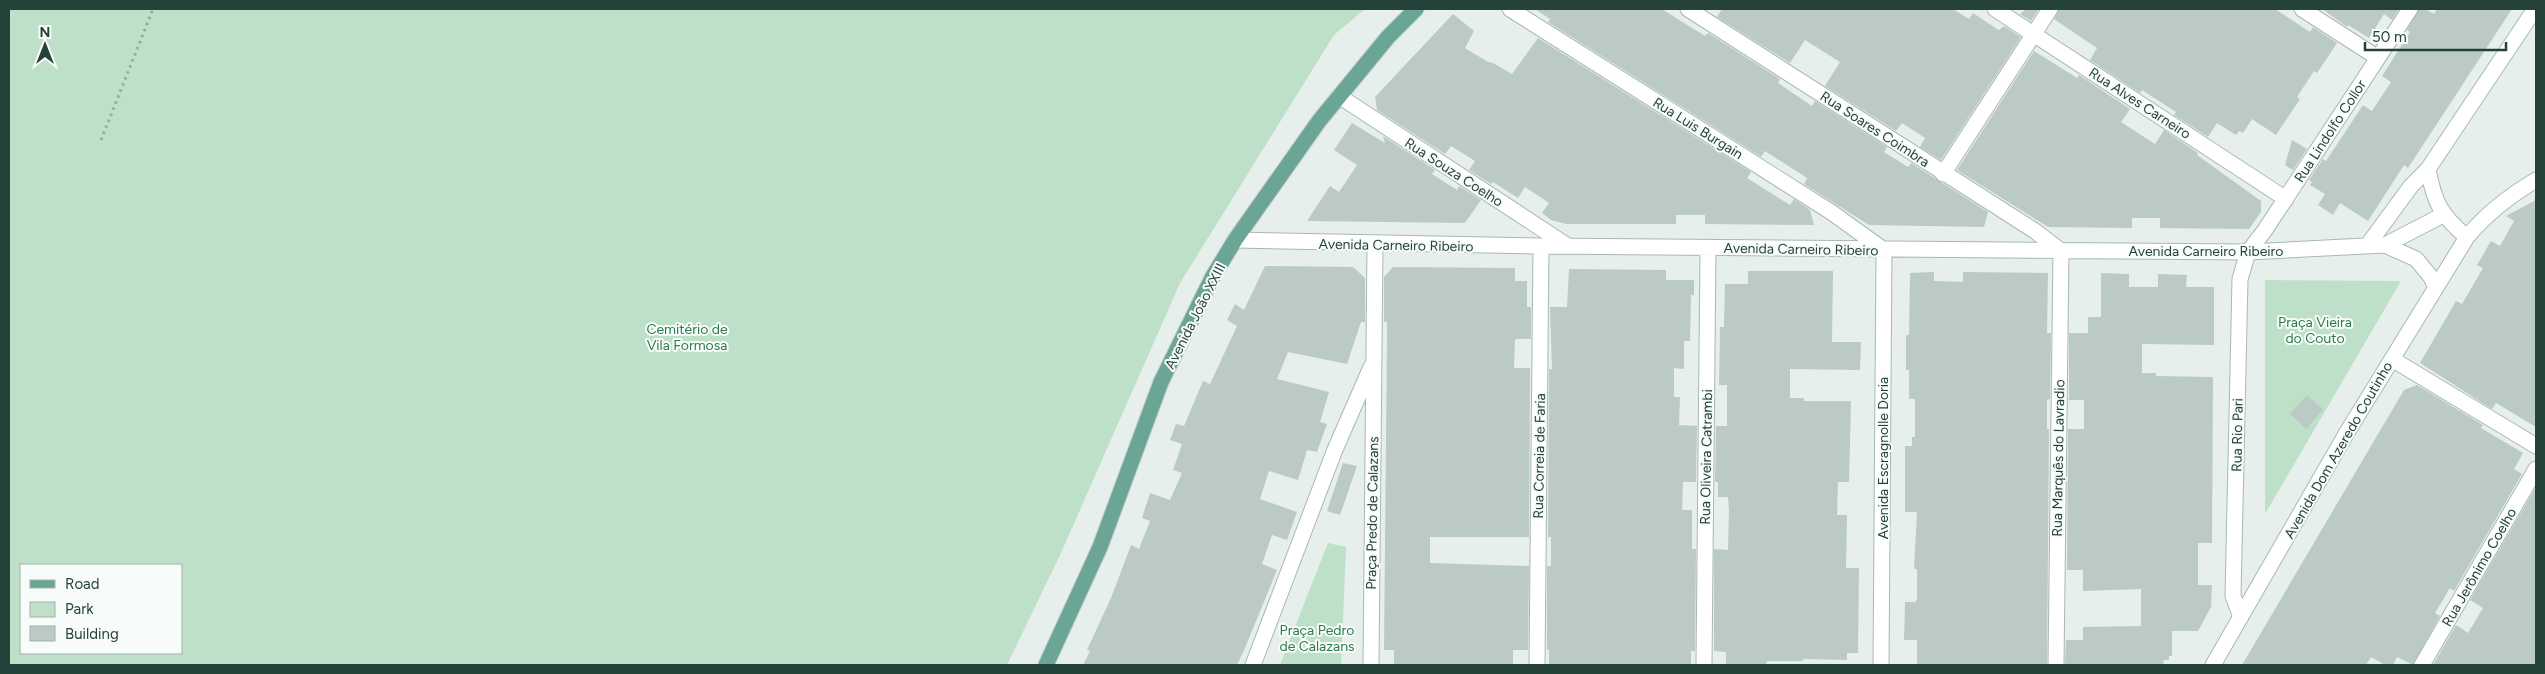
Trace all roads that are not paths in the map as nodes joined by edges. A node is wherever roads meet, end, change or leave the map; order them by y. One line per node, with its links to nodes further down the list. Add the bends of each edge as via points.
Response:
1 (1416, 9): 11 (main road, Avenida João XXIII)
2 (1510, 9): 25 (street, Rua Luis Burgain, via 1831,212)
3 (1688, 9): 13 (street, Rua Soares Coimbra)
4 (1995, 9): 9 (street, Rua Alves Carneiro)
5 (2050, 9): 9 (street)
6 (2302, 9): 10 (street)
7 (2410, 9): 10 (street, Rua Lindolfo Collor)
8 (2535, 9): 12 (street)
9 (2033, 34): 13 (street); 15 (street, Rua Alves Carneiro)
10 (2378, 58): 15 (street, Rua Lindolfo Collor)
11 (1339, 96): 18 (main road, Avenida João XXIII); 23 (street, Rua Souza Coelho)
12 (2428, 169): 16 (street, via 2433,194); 22 (street, via 2411,186)
13 (1943, 174): 26 (street, Rua Soares Coimbra, via 2035,231)
14 (2536, 180): 17 (street, Avenida Dom Azeredo Coutinho, via 2510,196)
15 (2286, 199): 27 (street, Rua Lindolfo Collor)
16 (2444, 215): 17 (street); 20 (street)
17 (2466, 237): 28 (street, Avenida Dom Azeredo Coutinho)
18 (1235, 240): 19 (street, Avenida Carneiro Ribeiro); 34 (main road, Avenida João XXIII, via 1212,278 1161,382 1100,547)
19 (1375, 244): 21 (street, Avenida Carneiro Ribeiro); 30 (street, Praça Predo de Calazans)
20 (2385, 245): 22 (street); 28 (street, via 2416,259)
21 (1541, 246): 23 (street, Avenida Carneiro Ribeiro); 37 (street, Rua Correia de Faria)
22 (2367, 246): 27 (street, Avenida Carneiro Ribeiro)
23 (1569, 247): 24 (street, Avenida Carneiro Ribeiro)
24 (1708, 248): 25 (street, Avenida Carneiro Ribeiro); 38 (street, Rua Oliveira Catrambi)
25 (1884, 250): 26 (street, Avenida Carneiro Ribeiro); 39 (street, Avenida Escragnolle Doria)
26 (2060, 251): 27 (street, Avenida Carneiro Ribeiro); 40 (street, Rua Marquês do Lavradio)
27 (2248, 252): 33 (street, Rua Rio Pari, via 2240,279 2232,596)
28 (2435, 286): 29 (street, Avenida Dom Azeredo Coutinho)
29 (2392, 359): 31 (street); 33 (street, Avenida Dom Azeredo Coutinho)
30 (1374, 360): 35 (street, via 1334,452); 36 (street, Praça Predo de Calazans)
31 (2536, 446)
32 (2536, 469): 42 (street, Rua Jerônimo Coelho)
33 (2242, 617): 41 (street, Avenida Dom Azeredo Coutinho)
34 (1046, 665)
35 (1253, 665)
36 (1371, 665)
37 (1537, 665)
38 (1704, 665)
39 (1881, 665)
40 (2056, 665)
41 (2214, 665)
42 (2422, 665)

